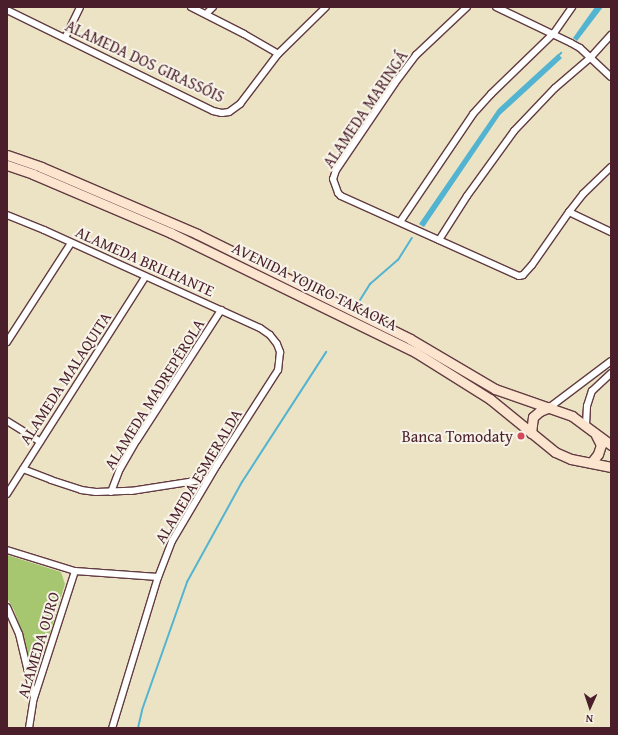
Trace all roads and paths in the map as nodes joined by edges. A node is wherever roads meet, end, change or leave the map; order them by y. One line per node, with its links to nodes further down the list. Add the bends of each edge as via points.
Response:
1 (80, 7): 12 (street)
2 (191, 7): 9 (street)
3 (213, 7): 9 (street)
4 (326, 7): 13 (street, ALAMEDA DOS GIRASSÓIS)
5 (467, 7): 21 (street, ALAMEDA MARINGÁ, via 416,55 334,174 335,189 341,196)
6 (496, 7): 10 (street)
7 (572, 7): 10 (street)
8 (7, 10): 12 (street, ALAMEDA DOS GIRASSÓIS)
9 (206, 14): 13 (street)
10 (554, 33): 14 (street, via 580,48); 21 (street, via 473,114)
11 (611, 35): 14 (street)
12 (65, 38): 13 (street, ALAMEDA DOS GIRASSÓIS, via 213,111 222,113 229,112 240,104)
13 (278, 54)
14 (591, 58): 15 (street); 23 (street, via 514,130)
15 (611, 77)
16 (7, 155): 31 (main road, AVENIDA YOJIRO TAKAOKA, via 197,234 410,339 495,389)
17 (7, 165): 34 (main road, AVENIDA YOJIRO TAKAOKA, via 171,233 415,352 490,399)
18 (611, 167): 19 (street, via 583,194)
19 (569, 212): 22 (street); 23 (street, ALAMEDA MARINGÁ, via 523,275 516,276)
20 (7, 215): 24 (street, ALAMEDA BRILHANTE)
21 (400, 222): 23 (street, ALAMEDA MARINGÁ)
22 (611, 232)
23 (439, 240)
24 (71, 243): 25 (street, ALAMEDA BRILHANTE); 28 (street)
25 (146, 277): 26 (street, ALAMEDA BRILHANTE); 36 (street, ALAMEDA MALAQUITA)
26 (221, 310): 27 (street, ALAMEDA BRILHANTE); 42 (street, ALAMEDA MADREPÉROLA, via 137,440 120,469)
27 (270, 335): 41 (street, ALAMEDA ESMERALDA, via 280,352 278,370)
28 (7, 342)
29 (611, 361): 31 (street)
30 (611, 374): 33 (street, via 592,391 587,406)
31 (550, 407): 33 (main road, AVENIDA YOJIRO TAKAOKA); 34 (main road, via 533,417)
32 (7, 420): 36 (street)
33 (586, 425): 35 (main road, AVENIDA YOJIRO TAKAOKA)
34 (531, 433): 38 (main road, AVENIDA YOJIRO TAKAOKA, via 562,456)
35 (596, 434): 37 (main road, AVENIDA YOJIRO TAKAOKA); 38 (main road, via 601,445)
36 (40, 442): 40 (street, ALAMEDA MALAQUITA)
37 (611, 445)
38 (591, 463): 39 (main road, AVENIDA YOJIRO TAKAOKA)
39 (611, 468)
40 (23, 469): 42 (street, via 81,490); 43 (street, ALAMEDA MALAQUITA)
41 (208, 480): 42 (street); 46 (street, ALAMEDA ESMERALDA, via 172,541)
42 (111, 492)
43 (7, 494)
44 (7, 550): 45 (street)
45 (75, 571): 46 (street); 48 (street, ALAMEDA OURO)
46 (158, 577): 50 (street, ALAMEDA ESMERALDA)
47 (7, 607): 48 (street, via 19,634)
48 (34, 698): 49 (street, ALAMEDA OURO)
49 (29, 728)
50 (112, 728)

